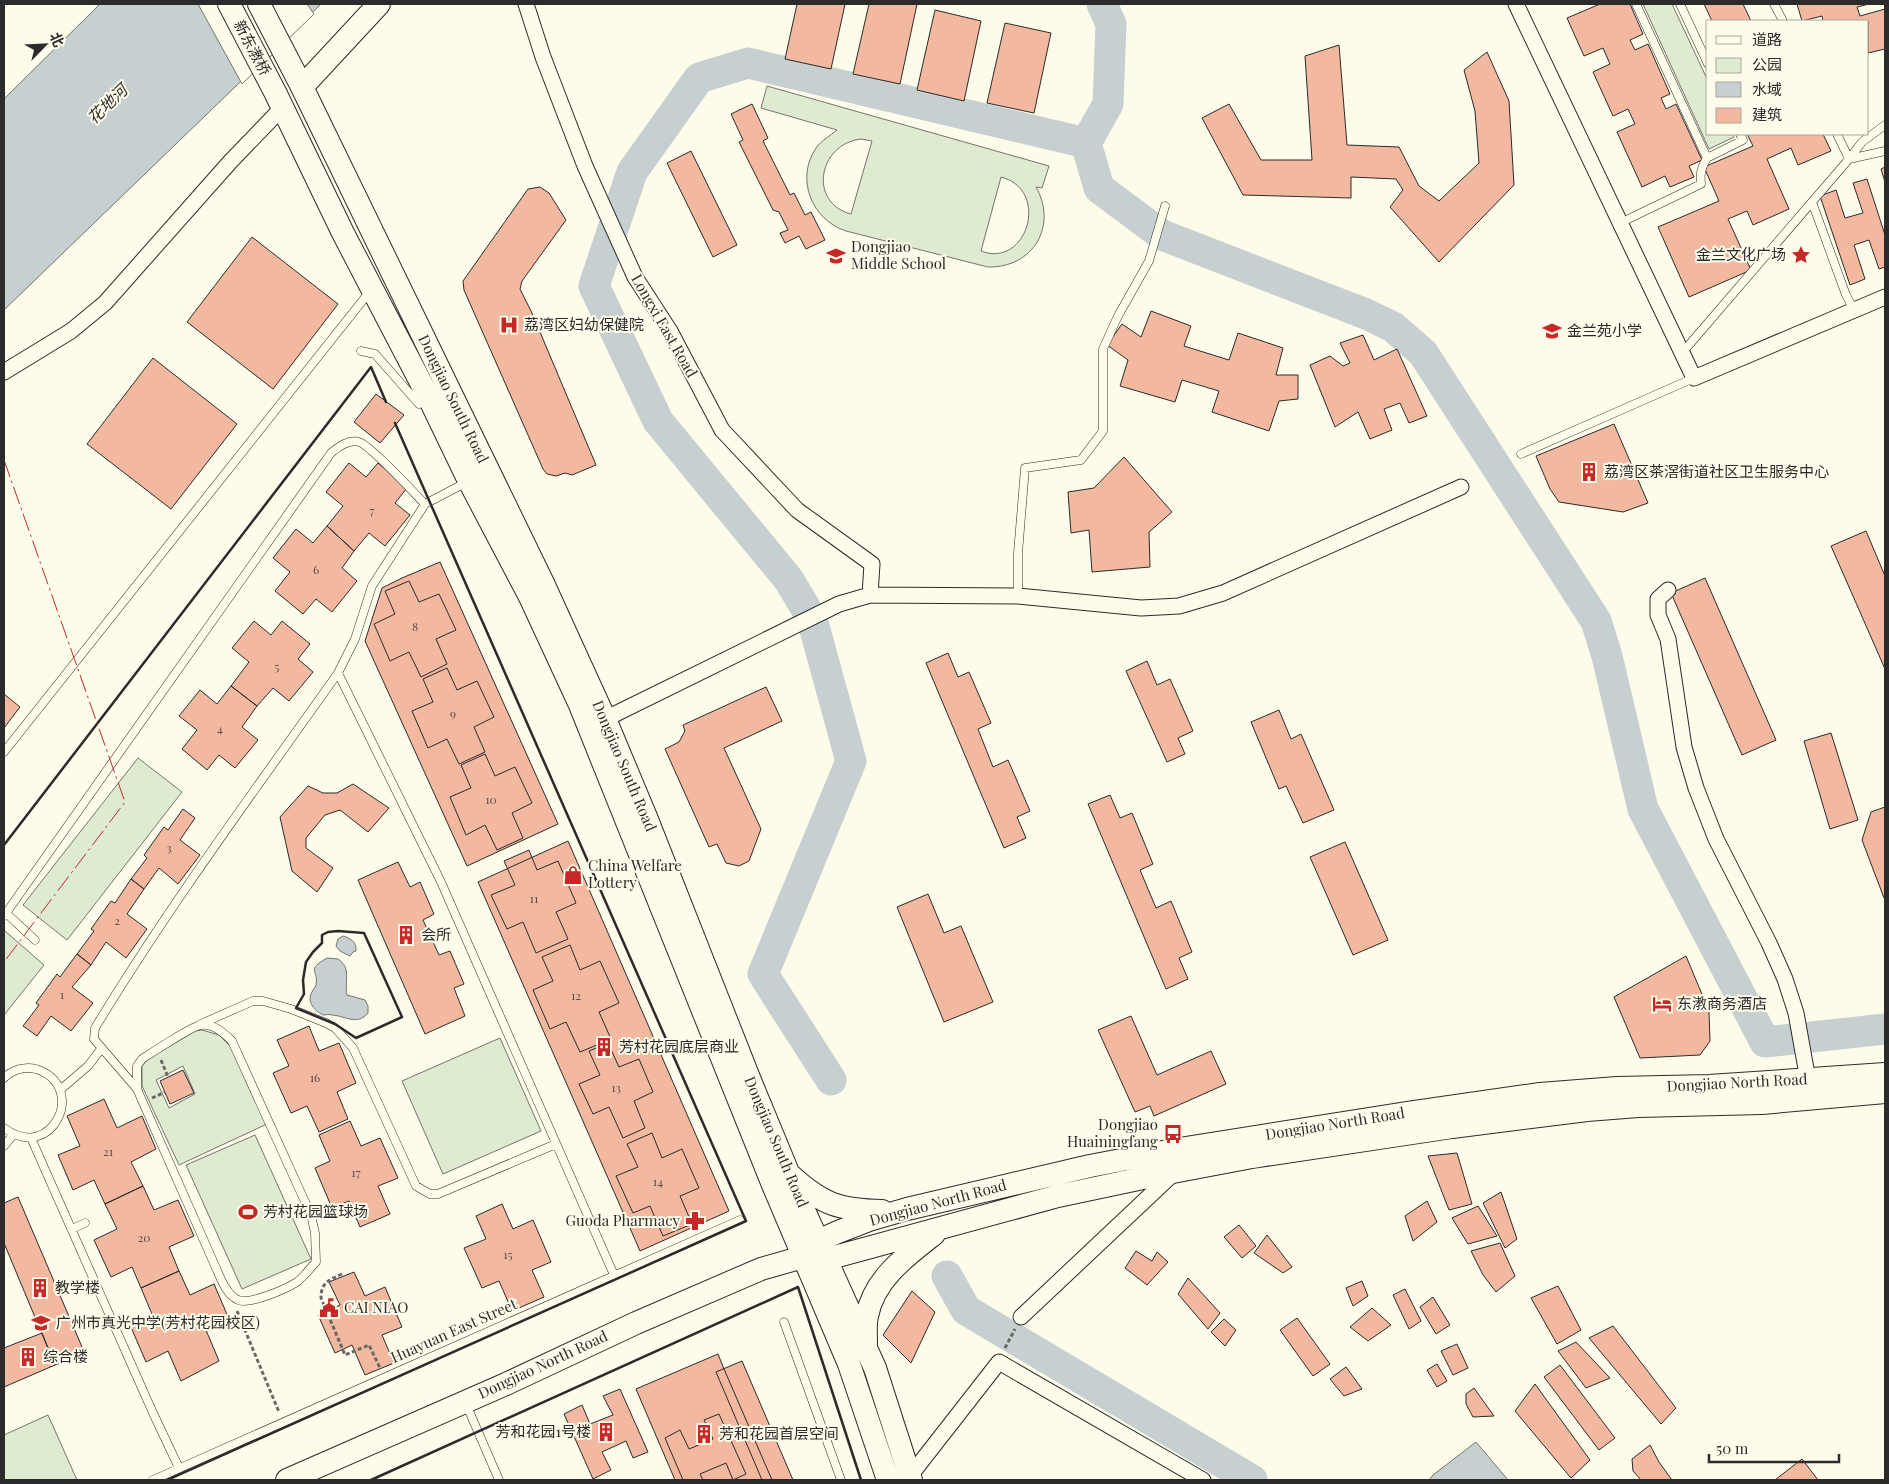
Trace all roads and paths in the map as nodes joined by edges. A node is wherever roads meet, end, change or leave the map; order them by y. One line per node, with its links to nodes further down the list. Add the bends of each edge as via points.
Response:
1 (228, 4): 12 (street, 新东漖桥)
2 (259, 4): 11 (street, 新东漖桥)
3 (379, 4): 11 (street)
4 (526, 4): 35 (street, Longxi East Road, via 585,166 635,277 670,331 722,430 797,510 872,564)
5 (1516, 4): 21 (street)
6 (1636, 4): 17 (lane)
7 (1680, 4): 10 (lane)
8 (1774, 4): 9 (lane)
9 (1782, 20)
10 (1706, 60)
11 (298, 79): 38 (street, Dongjiao South Road)
12 (279, 100): 22 (street, Dongjiao South Road); 27 (street, via 230,162 105,303 71,331)
13 (1885, 125): 18 (lane, via 1862,142)
14 (1740, 135): 17 (lane, via 1742,140)
15 (1837, 135): 18 (lane)
16 (1885, 152): 18 (lane)
17 (1707, 158): 21 (lane, via 1702,165 1701,184)
18 (1849, 159): 19 (lane)
19 (1812, 202): 24 (lane); 26 (lane)
20 (1165, 206): 36 (lane, via 1149,261 1103,349 1103,431 1081,460 1025,468)
21 (1620, 223): 26 (street)
22 (372, 288): 29 (street, Dongjiao South Road); 39 (lane)
23 (1885, 297): 24 (street)
24 (1854, 310): 28 (street)
25 (361, 351): 29 (lane, via 375,354 419,404)
26 (1682, 353): 28 (street)
27 (4, 372)
28 (1694, 378): 30 (lane)
29 (430, 400): 31 (street, Dongjiao South Road)
30 (1521, 454)
31 (469, 481): 33 (lane); 65 (street, Dongjiao South Road, via 530,597 580,705)
32 (1461, 487): 36 (street, via 1223,593 1179,606 1141,608)
33 (425, 504): 37 (lane, via 372,586 354,639); 40 (lane, via 361,442 346,444 331,453)
34 (1668, 590): 48 (street, via 1658,599 1658,615 1668,639 1684,748 1716,839 1785,979 1796,1013)
35 (870, 595): 36 (street); 38 (street, via 839,604)
36 (1018, 596)
37 (338, 673): 43 (lane, via 116,994 94,1033 94,1039); 55 (lane, via 441,882)
38 (605, 719): 58 (street, Dongjiao South Road)
39 (4, 752)
40 (5, 914): 41 (lane)
41 (35, 940)
42 (200, 1024): 44 (lane); 55 (lane, via 253,1001 263,1001 292,1008 335,1028 353,1048 416,1186 430,1194 438,1194); 68 (lane, via 212,1026 232,1041 311,1215 315,1233 316,1262 296,1282 263,1297)
43 (101, 1048): 49 (lane); 50 (lane, via 88,1066)
44 (156, 1050): 46 (path); 49 (lane, via 137,1066)
45 (1885, 1074): 48 (street, Dongjiao North Road)
46 (168, 1077)
47 (4, 1078): 50 (lane, via 20,1069 32,1068 44,1072)
48 (1808, 1080): 59 (street, Dongjiao North Road, via 1586,1090 1449,1106 1141,1155)
49 (137, 1089): 68 (lane, via 216,1268 228,1292)
50 (60, 1090): 54 (lane, via 62,1112 57,1122 50,1130)
51 (1885, 1092): 57 (street, Dongjiao North Road, via 1762,1103 1638,1106 1541,1115)
52 (4, 1128): 53 (lane)
53 (13, 1135): 54 (lane); 56 (lane)
54 (31, 1138): 63 (lane)
55 (556, 1144): 67 (lane)
56 (4, 1146)
57 (1176, 1171): 62 (street, Dongjiao North Road, via 1058,1196); 69 (street)
58 (789, 1175): 59 (street, via 829,1204 854,1210); 64 (street, Dongjiao South Road)
59 (898, 1212): 64 (street, Dongjiao North Road, via 870,1220)
60 (740, 1220): 67 (lane, Huayuan East Street)
61 (85, 1223): 63 (lane)
62 (941, 1228): 64 (street, Dongjiao North Road); 71 (street, via 880,1284 871,1300 867,1318)
63 (72, 1229): 76 (lane)
64 (823, 1250): 65 (street, Dongjiao North Road); 71 (street, Dongjiao South Road)
65 (803, 1257): 74 (street, Dongjiao North Road, via 761,1269); 77 (street, Dongjiao South Road)
66 (342, 1274): 73 (path, via 323,1285 321,1298 345,1355 369,1345)
67 (614, 1275): 73 (lane, Huayuan East Street)
68 (239, 1300): 75 (path, via 238,1311)
69 (1021, 1318): 72 (path)
70 (784, 1322): 81 (lane)
71 (866, 1347): 77 (street, Dongjiao South Road, via 890,1413)
72 (998, 1362): 77 (street); 82 (street)
73 (384, 1377): 75 (lane, Huayuan East Street)
74 (465, 1401): 79 (street, Dongjiao North Road); 80 (lane)
75 (283, 1422): 76 (lane, Huayuan East Street)
76 (179, 1468): 78 (lane, Huayuan East Street)
77 (903, 1479)
78 (153, 1480)
79 (287, 1480)
80 (499, 1480)
81 (841, 1480)
82 (1203, 1480)

